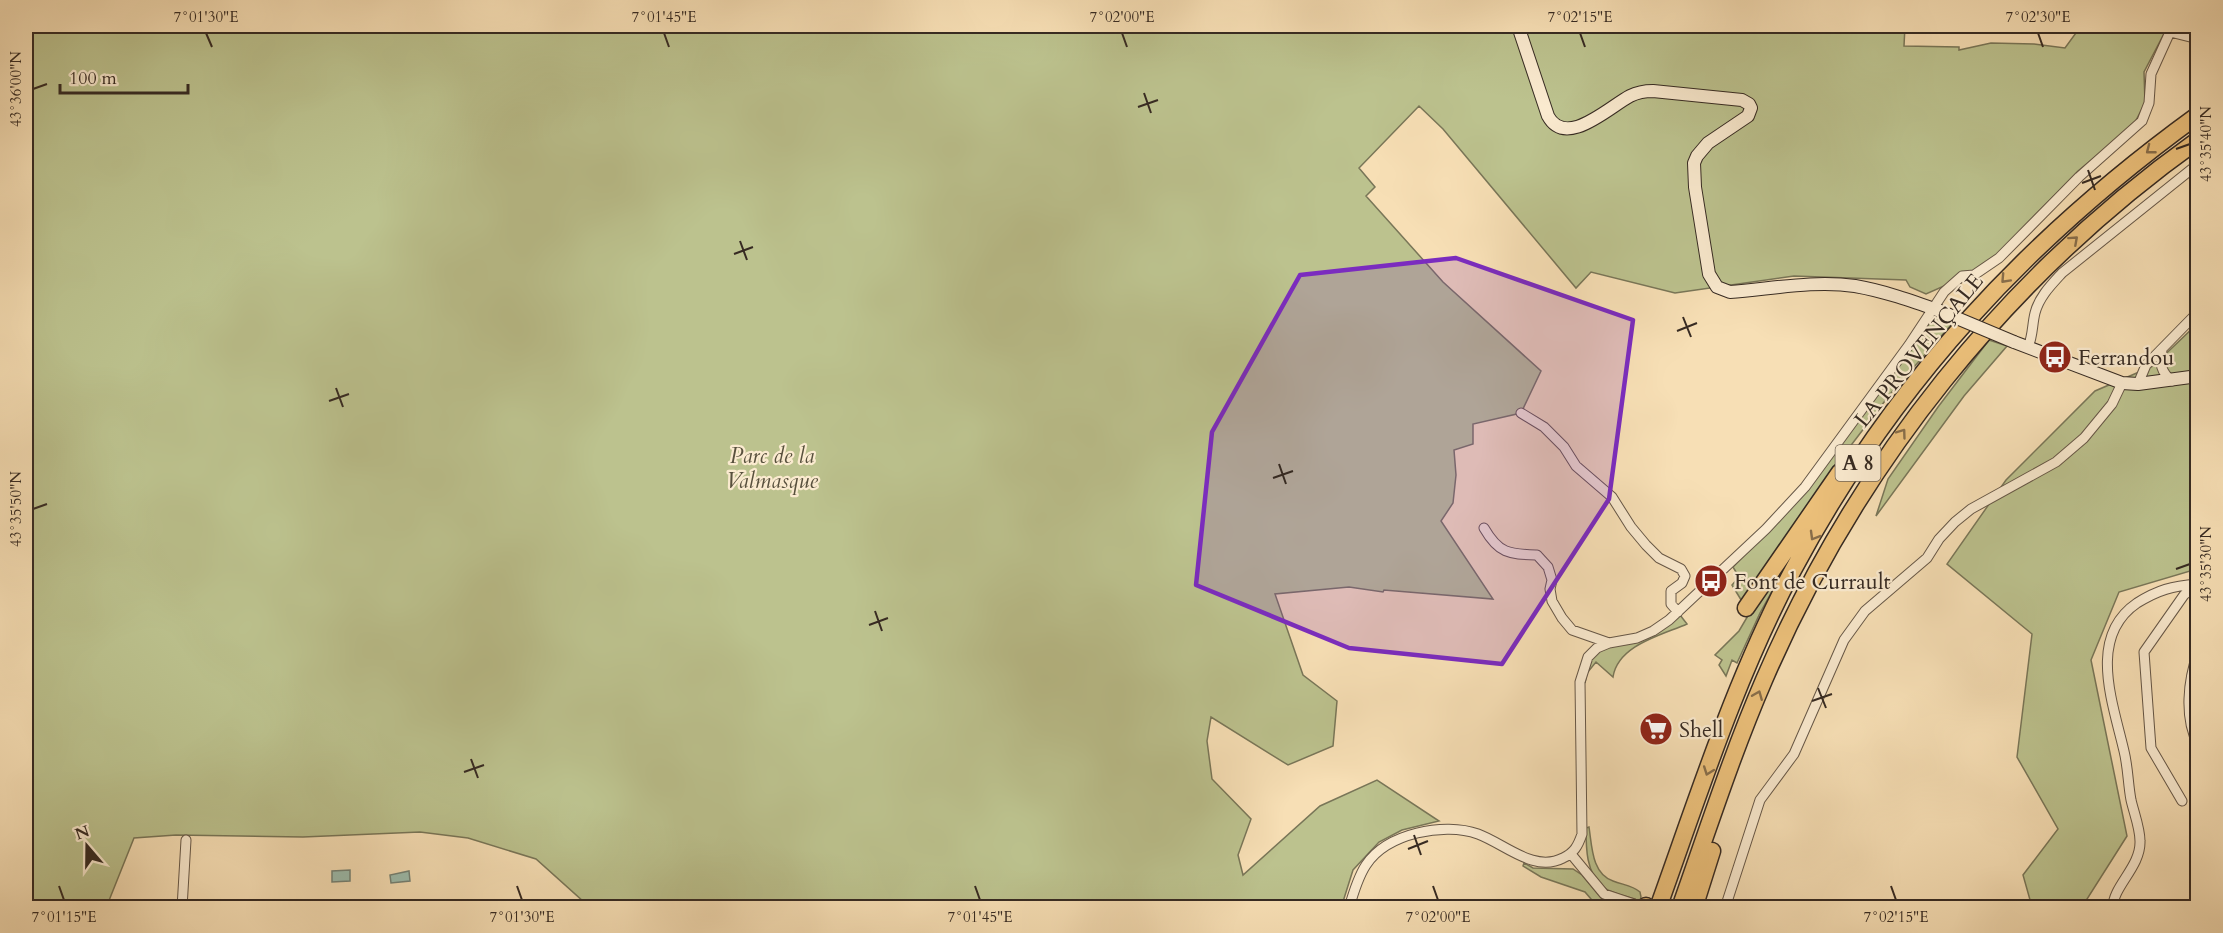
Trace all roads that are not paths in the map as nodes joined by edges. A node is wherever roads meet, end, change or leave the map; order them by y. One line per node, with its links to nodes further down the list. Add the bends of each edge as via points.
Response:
1 (1518, 26): 6 (main road, via 1548,116 1561,127 1575,129 1642,92 1742,100 1749,104 1748,116 1708,143 1694,163 1709,274 1720,289 1730,292 1855,286)
2 (2198, 39): 6 (street, via 2170,32 2151,74 2149,103 2142,121 2079,177 1999,258 1974,275 1962,276 1944,292)
3 (2198, 115): 14 (highway, LA PROVENÇALE / A 8, one-way to 14, via 2122,172 2054,231 1978,308)
4 (2198, 140): 22 (highway, LA PROVENÇALE / A 8, one-way to 4, via 1790,623 1826,552 1915,416 1972,345 2035,277 2103,214)
5 (2198, 164): 8 (street, via 2062,273 2043,294 2034,314 2033,337)
6 (1936, 310): 8 (main road, bridge); 19 (street, via 1805,487)
7 (2198, 312): 9 (street)
8 (2028, 347): 12 (main road)
9 (2162, 350): 11 (street, via 2160,365); 13 (street, via 2146,365)
10 (2198, 376): 11 (main road)
11 (2172, 381): 13 (main road)
12 (2122, 383): 13 (main road); 32 (street, via 2112,404 2084,438 2056,462 1955,522 1927,558 1865,611 1844,640 1794,754 1760,800)
13 (2138, 384)
14 (1902, 399): 18 (highway, via 1858,445); 27 (highway, LA PROVENÇALE / A 8, one-way to 27, via 1794,570)
15 (1521, 413): 19 (street, via 1544,427 1576,466 1612,497 1630,527 1659,558 1681,569 1685,576 1682,583 1671,591 1671,604)
16 (1484, 528): 20 (street, via 1492,543 1504,552 1537,555 1548,567 1552,601 1562,618 1572,630)
17 (2197, 584): 24 (street, via 2144,652 2151,748); 33 (street, via 2171,586 2129,609 2116,623 2108,649 2108,681 2140,841 2136,862 2116,895)
18 (1746, 608)
19 (1678, 612): 20 (street, via 1653,631)
20 (1609, 643): 26 (street, via 1588,657 1580,682 1582,834)
21 (2198, 653): 23 (street, via 2188,701 2193,736)
22 (1747, 724): 30 (highway, LA PROVENÇALE / A 8); 31 (highway)
23 (2198, 744)
24 (2182, 801)
25 (186, 840): 28 (street)
26 (1570, 854): 27 (street, via 1604,894); 29 (street, via 1540,862 1478,834 1425,831 1400,839 1366,865)
27 (1646, 906)
28 (182, 908)
29 (1349, 908)
30 (1680, 908)
31 (1694, 908)
32 (1725, 908)
33 (2114, 908)

